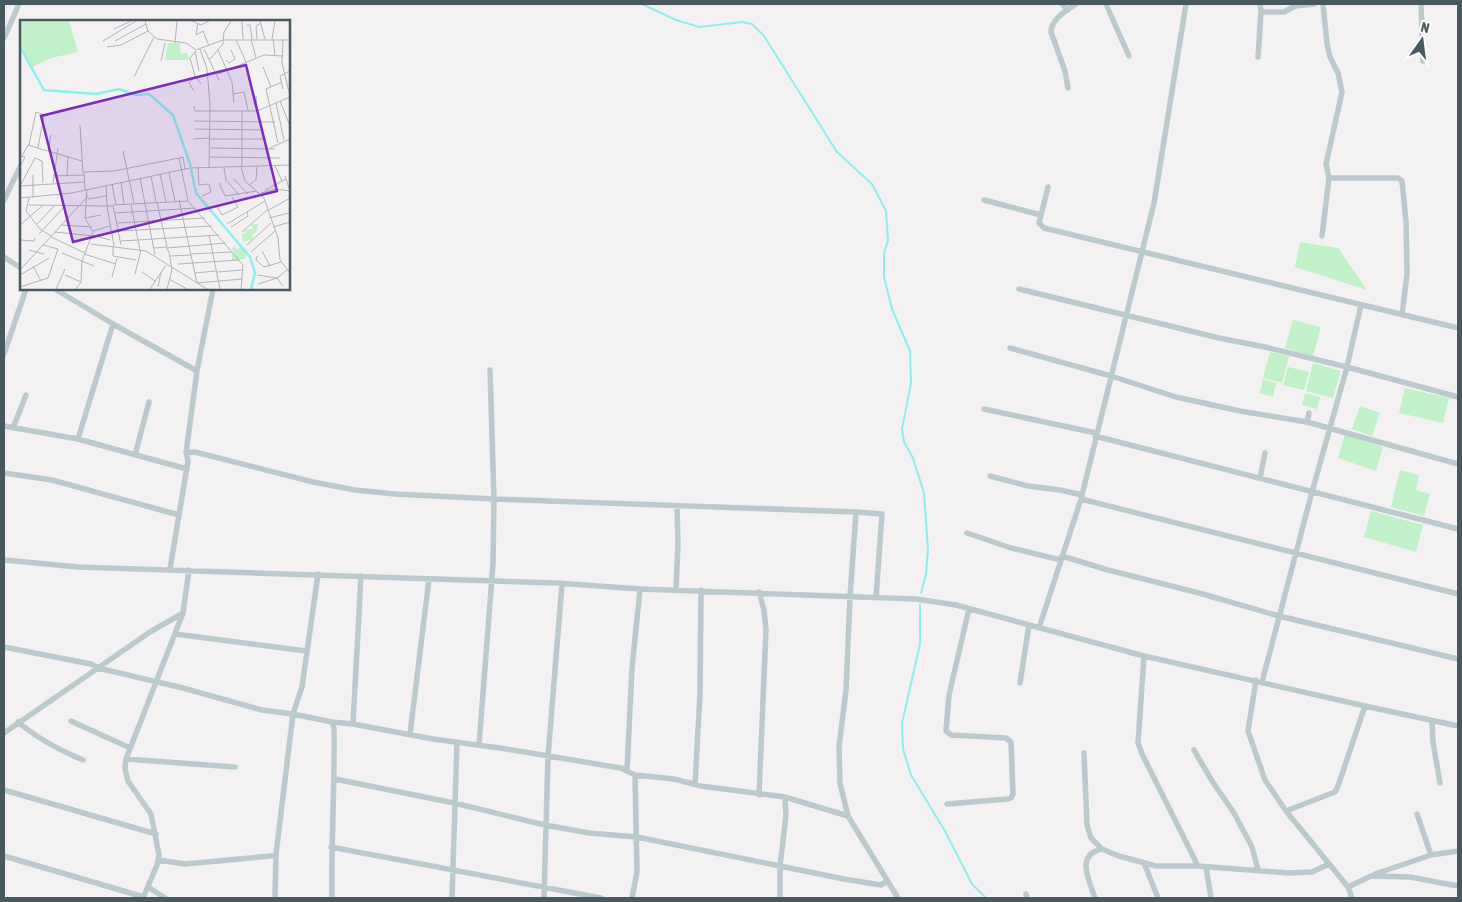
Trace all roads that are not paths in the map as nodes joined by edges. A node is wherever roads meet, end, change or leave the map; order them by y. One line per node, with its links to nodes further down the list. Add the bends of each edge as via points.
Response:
1 (19, 4): 12 (street)
2 (1062, 4): 10 (street)
3 (1076, 4): 10 (street)
4 (1106, 4): 13 (street)
5 (1186, 4): 24 (street, via 1154,202)
6 (1260, 4): 11 (street)
7 (1314, 4): 11 (street, via 1295,6 1284,12)
8 (1323, 4): 18 (street, via 1327,44 1342,92 1326,164)
9 (1421, 4): 15 (street)
10 (1068, 10): 16 (street, via 1051,27)
11 (1261, 12): 14 (street)
12 (4, 38)
13 (1129, 56)
14 (1258, 58)
15 (1423, 60)
16 (1068, 88)
17 (20, 167): 20 (street)
18 (1329, 178): 23 (street); 32 (street, via 1398,178 1402,181 1407,274)
19 (1048, 186): 22 (street)
20 (4, 200)
21 (984, 200): 22 (street)
22 (1040, 215): 24 (street, via 1039,223 1044,228)
23 (1322, 236)
24 (1142, 252): 31 (street); 33 (street)
25 (4, 257): 26 (street)
26 (20, 267)
27 (1019, 289): 33 (street)
28 (26, 290): 36 (street)
29 (57, 290): 34 (street)
30 (213, 290): 41 (street)
31 (1361, 305): 32 (street); 39 (street)
32 (1402, 315): 35 (street)
33 (1126, 316): 39 (street); 42 (street)
34 (113, 324): 41 (street); 53 (street)
35 (1458, 328)
36 (6, 338): 38 (street)
37 (1010, 348): 42 (street)
38 (4, 354)
39 (1347, 367): 44 (street); 51 (street)
40 (490, 370): 64 (street)
41 (197, 371): 55 (street)
42 (1111, 376): 48 (street, via 1176,397); 52 (street)
43 (26, 395): 50 (street)
44 (1458, 397)
45 (149, 402): 56 (street)
46 (984, 409): 52 (street)
47 (1309, 413): 48 (street)
48 (1307, 422): 51 (street)
49 (4, 426): 50 (street)
50 (13, 428): 53 (street)
51 (1330, 429): 57 (street); 62 (street)
52 (1096, 434): 61 (street); 63 (street)
53 (78, 439): 56 (street)
54 (1265, 453): 61 (street)
55 (186, 454): 58 (street); 64 (street, via 196,452 355,490)
56 (135, 455): 58 (street)
57 (1458, 464)
58 (187, 469): 67 (street)
59 (4, 473): 67 (street, via 52,480)
60 (990, 476): 63 (street)
61 (1260, 478): 62 (street)
62 (1312, 492): 68 (street); 70 (street)
63 (1081, 497): 70 (street); 71 (street)
64 (494, 499): 65 (street); 78 (street)
65 (677, 506): 66 (street); 81 (street)
66 (856, 512): 85 (street); 86 (street, via 882,514)
67 (179, 515): 73 (street)
68 (1458, 529)
69 (967, 533): 71 (street, via 1011,548)
70 (1296, 553): 84 (street); 89 (street)
71 (1062, 558): 89 (street); 91 (street)
72 (4, 560): 73 (street, via 78,567)
73 (170, 569): 74 (street)
74 (189, 570): 75 (street); 88 (street)
75 (318, 574): 76 (street); 95 (street)
76 (361, 576): 77 (street); 109 (street)
77 (429, 579): 78 (street); 112 (street)
78 (492, 581): 79 (street); 114 (street)
79 (562, 584): 80 (street); 118 (street)
80 (640, 588): 81 (street); 122 (street)
81 (676, 590): 82 (street)
82 (701, 590): 83 (street); 126 (street, via 700,694)
83 (759, 592): 85 (street); 128 (street, via 766,630)
84 (1458, 594)
85 (850, 597): 86 (street); 134 (street, via 840,747 840,783)
86 (876, 598): 87 (street, via 916,599)
87 (969, 609): 90 (street); 131 (street, via 949,695 946,731 1006,738 1011,742 1013,794 1008,799)
88 (182, 614): 92 (street); 99 (street)
89 (1279, 616): 98 (street); 100 (street)
90 (1029, 625): 91 (street); 102 (street)
91 (1039, 628): 97 (street)
92 (175, 634): 95 (street); 101 (street)
93 (4, 647): 94 (street)
94 (12, 649): 96 (street); 99 (street)
95 (306, 651): 104 (street, via 302,687)
96 (4, 654)
97 (1144, 656): 100 (street); 148 (street, via 1138,743)
98 (1458, 659)
99 (98, 668): 101 (street); 107 (street)
100 (1259, 681): 103 (street); 132 (street, via 1248,731 1265,780)
101 (157, 682): 104 (street, via 262,710); 115 (street)
102 (1020, 683)
103 (1365, 706): 106 (street); 132 (street, via 1335,792)
104 (293, 714): 108 (street); 141 (street)
105 (71, 721): 115 (street)
106 (1432, 721): 110 (street); 125 (street)
107 (18, 722): 111 (street); 120 (street, via 54,748)
108 (332, 722): 109 (street); 124 (street)
109 (353, 724): 112 (street)
110 (1458, 726)
111 (4, 733)
112 (410, 734): 113 (street)
113 (457, 742): 114 (street); 130 (street)
114 (479, 745): 118 (street)
115 (130, 748): 119 (street)
116 (1194, 750): 151 (street, via 1234,812 1252,847)
117 (1084, 752): 139 (street, via 1087,825 1091,838)
118 (548, 756): 122 (street); 135 (street)
119 (126, 759): 121 (street); 136 (street, via 128,780 151,814)
120 (83, 760)
121 (235, 767)
122 (627, 770): 123 (street)
123 (636, 775): 126 (street); 137 (street)
124 (335, 779): 130 (street); 138 (street)
125 (1440, 783)
126 (694, 784): 128 (street)
127 (4, 790): 136 (street)
128 (759, 795): 129 (street)
129 (784, 798): 134 (street); 147 (street, via 786,816)
130 (454, 803): 135 (street); 150 (street)
131 (947, 804)
132 (1286, 811): 146 (street)
133 (1417, 814): 142 (street)
134 (848, 816): 153 (street)
135 (545, 825): 137 (street); 157 (street)
136 (156, 834): 144 (street)
137 (637, 837): 147 (street); 165 (street, via 637,872)
138 (331, 847): 150 (street); 161 (street)
139 (1102, 849): 145 (street); 168 (street, via 1092,851 1087,861 1086,872)
140 (1458, 851): 142 (street)
141 (276, 854): 144 (street, via 184,864); 160 (street)
142 (1431, 855): 152 (street)
143 (4, 856): 158 (street)
144 (158, 860): 155 (street)
145 (1144, 863): 148 (street); 169 (street)
146 (1329, 864): 151 (street, via 1312,872); 156 (street)
147 (780, 866): 153 (street, via 863,882 881,884); 166 (street)
148 (1198, 866): 149 (street)
149 (1206, 867): 151 (street); 170 (street)
150 (452, 869): 157 (street); 162 (street)
151 (1258, 870)
152 (1371, 876): 154 (street, via 1410,877); 156 (street)
153 (887, 881): 167 (street)
154 (1458, 886)
155 (148, 887): 158 (street); 159 (street)
156 (1348, 887): 171 (street)
157 (544, 888): 163 (street); 164 (street)
158 (143, 897)
159 (165, 898)
160 (276, 898)
161 (332, 898)
162 (452, 898)
163 (544, 898)
164 (601, 898)
165 (632, 898)
166 (780, 898)
167 (898, 898)
168 (1095, 898)
169 (1158, 898)
170 (1210, 898)
171 (1352, 898)

